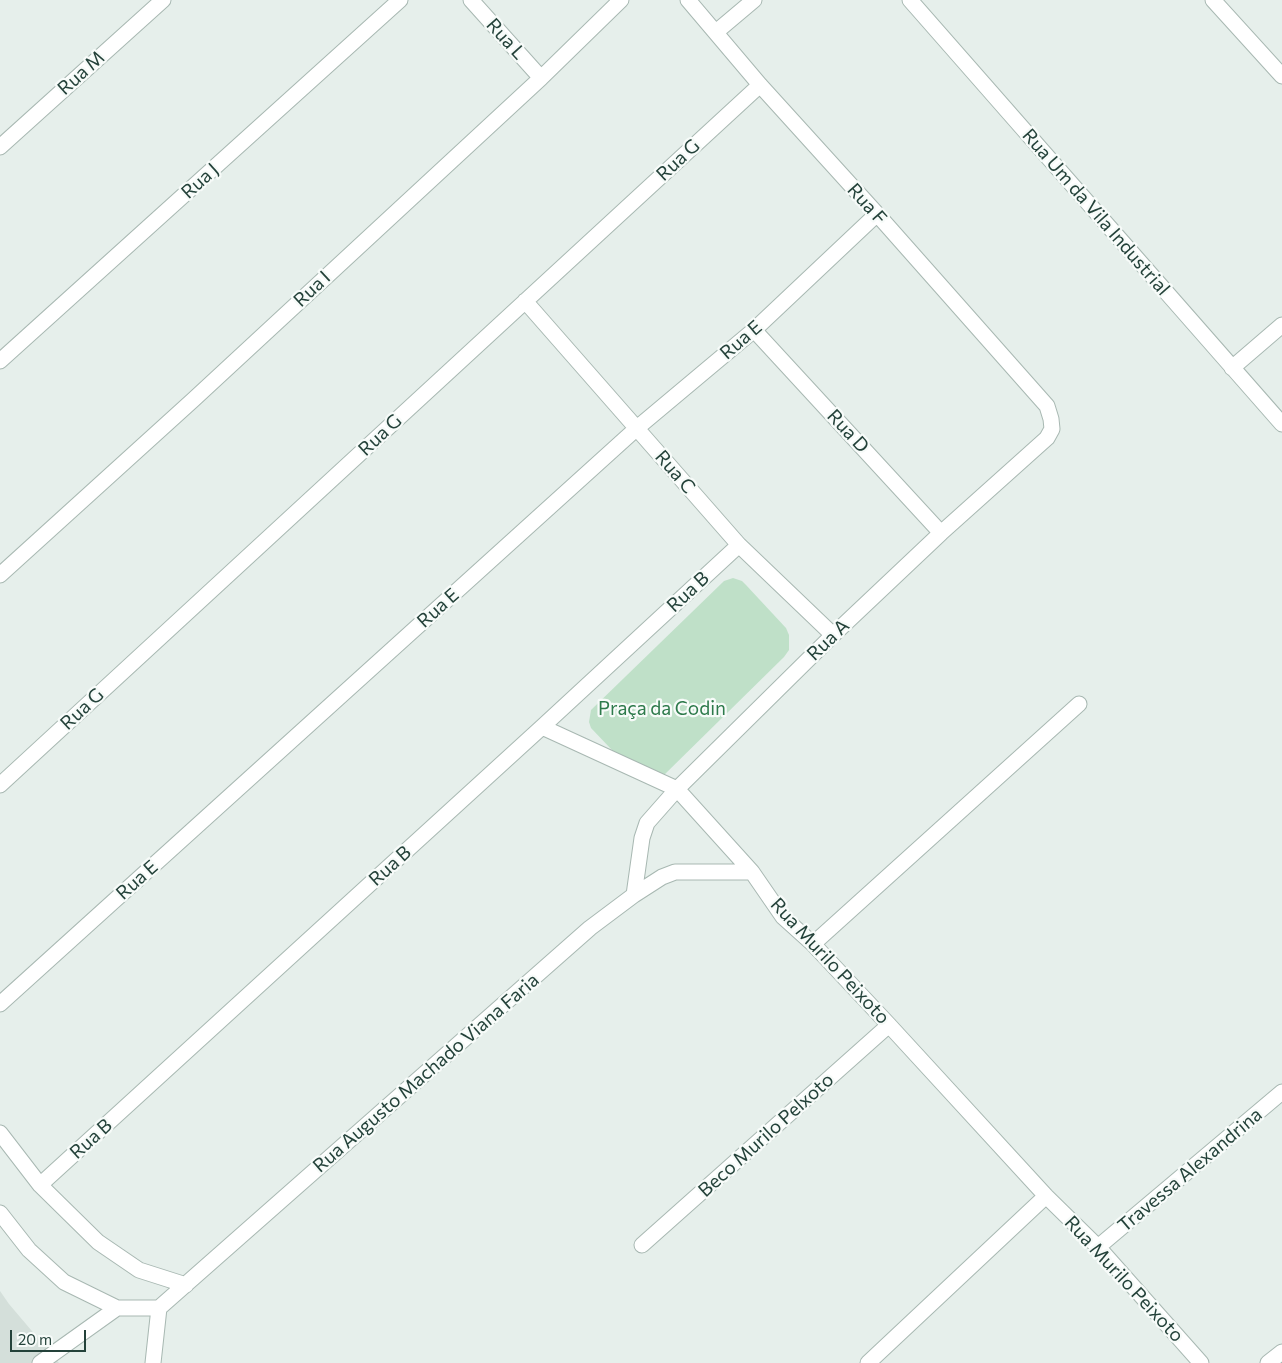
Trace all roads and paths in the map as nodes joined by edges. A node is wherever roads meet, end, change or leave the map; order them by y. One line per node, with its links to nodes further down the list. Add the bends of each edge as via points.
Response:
1 (163, 0): 13 (street, Rua M)
2 (400, 0): 18 (street, Rua J)
3 (471, 0): 11 (street, Rua L)
4 (621, 0): 11 (street, Rua I)
5 (688, 0): 9 (street, Rua F)
6 (754, 0): 9 (street)
7 (910, 0): 19 (street, Rua Um da Vila Industrial)
8 (1213, 0): 10 (street)
9 (716, 32): 12 (street, Rua F)
10 (1282, 76)
11 (541, 78): 25 (street, Rua I)
12 (760, 85): 14 (street, Rua F); 15 (street, Rua G)
13 (0, 147)
14 (877, 214): 17 (street, Rua E); 20 (street, Rua F)
15 (526, 302): 22 (street, Rua C); 29 (street, Rua G)
16 (1282, 325): 19 (street)
17 (754, 330): 22 (street, Rua E); 23 (street, Rua D)
18 (0, 361)
19 (1232, 368): 21 (street, Rua Um da Vila Industrial)
20 (1047, 406): 23 (street, Rua A, via 1052,429 1046,438)
21 (1282, 424)
22 (637, 428): 24 (street, Rua C); 34 (street, Rua E)
23 (941, 533): 26 (street, Rua A)
24 (739, 545): 26 (street, Rua C); 28 (street, Rua B)
25 (0, 575)
26 (833, 635): 30 (street, Rua A)
27 (1079, 704): 33 (street)
28 (542, 728): 30 (street, Rua Murilo Peixoto); 38 (street, Rua B)
29 (0, 785)
30 (677, 789): 31 (street, Rua Murilo Peixoto); 32 (street, Rua A, via 646,823)
31 (752, 872): 32 (street, Rua Augusto Machado Viana Faria, via 675,872); 33 (street, Rua Murilo Peixoto, via 783,917)
32 (634, 895): 43 (street, Rua Augusto Machado Viana Faria, via 590,928)
33 (813, 944): 35 (street, Rua Murilo Peixoto)
34 (0, 1004)
35 (889, 1025): 39 (street, Rua Murilo Peixoto); 41 (street, Beco Murilo Pelxoto)
36 (1282, 1092): 42 (street, Travessa Alexandrina)
37 (0, 1133): 38 (street)
38 (40, 1186): 43 (street, via 98,1242 118,1256 139,1270)
39 (1046, 1196): 42 (street, Rua Murilo Peixoto); 49 (street)
40 (0, 1213): 44 (street, via 29,1250 64,1282)
41 (642, 1245)
42 (1098, 1247): 50 (street, Rua Murilo Peixoto)
43 (186, 1285): 45 (street, Rua Augusto Machado Viana Faria)
44 (117, 1308): 45 (street); 47 (street)
45 (159, 1308): 48 (street)
46 (1282, 1352): 51 (street)
47 (40, 1363)
48 (153, 1363)
49 (868, 1363)
50 (1201, 1363)
51 (1268, 1363)

